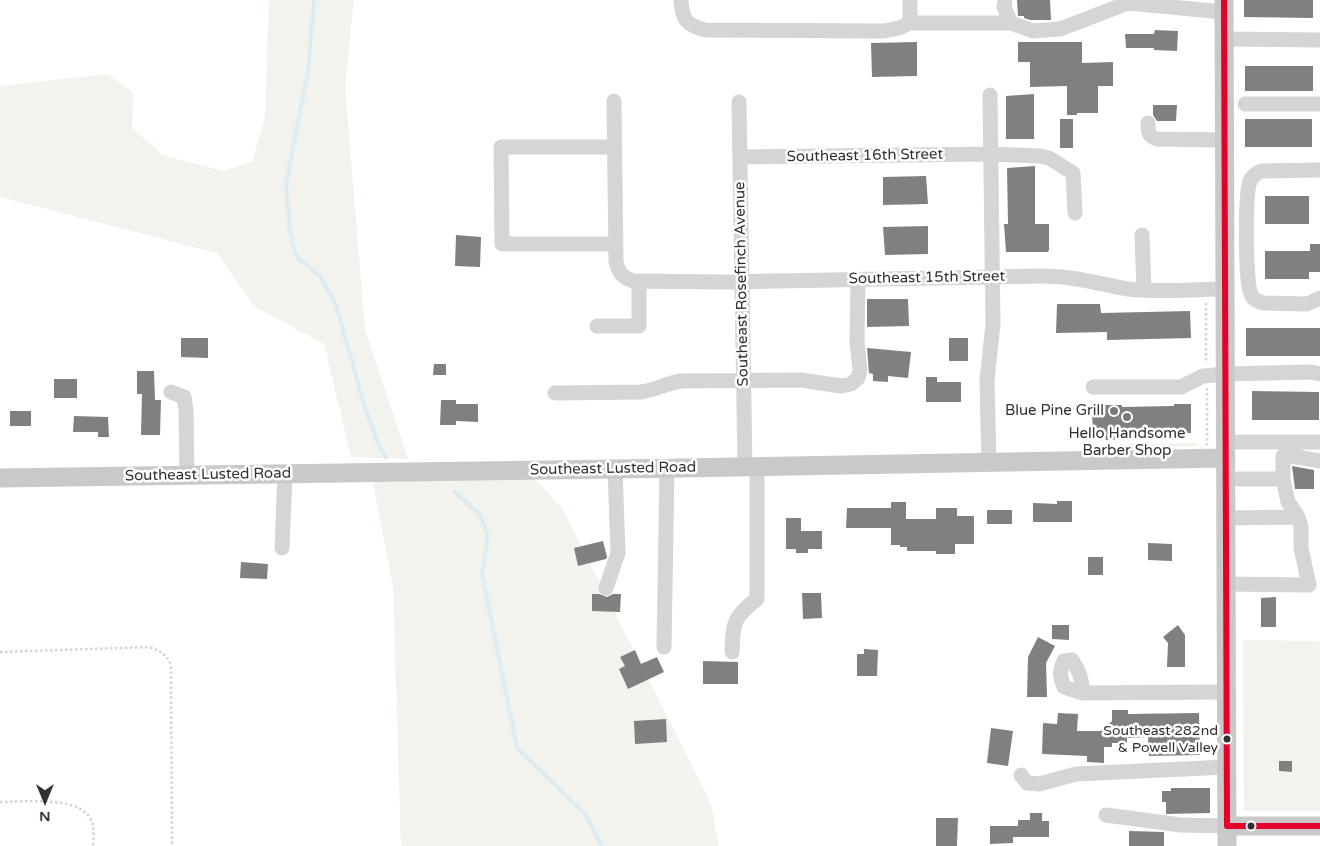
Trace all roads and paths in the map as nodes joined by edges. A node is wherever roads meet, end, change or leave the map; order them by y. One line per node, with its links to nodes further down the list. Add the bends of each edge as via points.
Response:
1 (681, 0): 6 (street, via 685,20 693,27 705,30 884,31)
2 (910, 0): 6 (street)
3 (1005, 0): 7 (street, via 1004,7)
4 (1126, 2): 5 (street); 7 (street, via 1060,29 1033,32)
5 (1224, 6): 8 (main road)
6 (910, 23): 7 (street)
7 (1011, 24)
8 (1224, 39): 9 (street); 16 (main road)
9 (1320, 40)
10 (990, 94): 18 (street)
11 (614, 102): 17 (street)
12 (739, 102): 19 (street, Southeast Rosefinch Avenue)
13 (1245, 104): 14 (street)
14 (1320, 104)
15 (1148, 123): 16 (street, via 1150,137 1157,139)
16 (1225, 140): 28 (main road)
17 (614, 147): 23 (street); 23 (street, via 501,147 502,244)
18 (991, 154): 19 (street, Southeast 16th Street); 21 (street, Southeast 16th Street, via 1049,158 1073,173); 24 (street)
19 (740, 157): 27 (street, Southeast Rosefinch Avenue)
20 (1320, 170): 30 (street, via 1261,171 1250,180 1248,192 1250,294 1263,303 1307,304)
21 (1075, 213)
22 (1142, 235): 29 (street)
23 (616, 244): 26 (street, via 617,267 623,276)
24 (993, 277): 25 (street, Southeast 15th Street); 29 (street, Southeast 15th Street, via 1058,276); 41 (street, via 993,338 987,380)
25 (858, 279): 27 (street, Southeast 15th Street); 34 (street, via 858,378 851,384 840,386 801,380)
26 (633, 280): 27 (street, Southeast 15th Street); 31 (street, via 640,326)
27 (742, 281): 34 (street, Southeast Rosefinch Avenue)
28 (1226, 288): 29 (street, Southeast 15th Street); 32 (main road)
29 (1144, 290)
30 (1320, 298)
31 (597, 326)
32 (1226, 374): 33 (street); 35 (street, via 1197,377 1181,386); 39 (main road)
33 (1320, 374)
34 (743, 380): 37 (street, via 670,382 641,392); 42 (street, Southeast Rosefinch Avenue)
35 (1093, 387)
36 (171, 392): 46 (street, via 184,397)
37 (555, 393)
38 (1320, 442): 39 (street)
39 (1226, 450): 41 (main road, Southeast Lusted Road); 51 (main road)
40 (1320, 461): 48 (street, via 1283,456)
41 (989, 463): 42 (main road, Southeast Lusted Road)
42 (751, 467): 43 (main road, Southeast Lusted Road); 57 (street, Southeast Rosefinch Avenue, via 757,599 741,612 732,629)
43 (667, 468): 44 (main road, Southeast Lusted Road); 55 (street)
44 (615, 469): 45 (main road, Southeast Lusted Road); 54 (street, via 618,553)
45 (285, 474): 46 (main road, Southeast Lusted Road); 52 (street)
46 (187, 475): 47 (main road, Southeast Lusted Road)
47 (0, 478)
48 (1283, 479): 49 (street); 50 (street, via 1288,502)
49 (1238, 480)
50 (1298, 517): 51 (street); 53 (street, via 1309,585)
51 (1226, 518): 53 (main road)
52 (282, 548)
53 (1226, 584): 58 (main road)
54 (606, 588)
55 (664, 647)
56 (0, 652): 67 (path, via 150,647 167,656 171,665)
57 (732, 652)
58 (1226, 692): 59 (street); 60 (main road)
59 (1082, 693)
60 (1227, 767): 61 (street, via 1076,774 1039,784 1027,782); 64 (main road)
61 (1021, 775)
62 (0, 802): 66 (path, via 76,806 83,810 93,825)
63 (1106, 816): 64 (street, via 1181,825)
64 (1227, 826): 65 (main road); 68 (main road)
65 (1320, 826)
66 (93, 846)
67 (172, 846)
68 (1227, 846)

